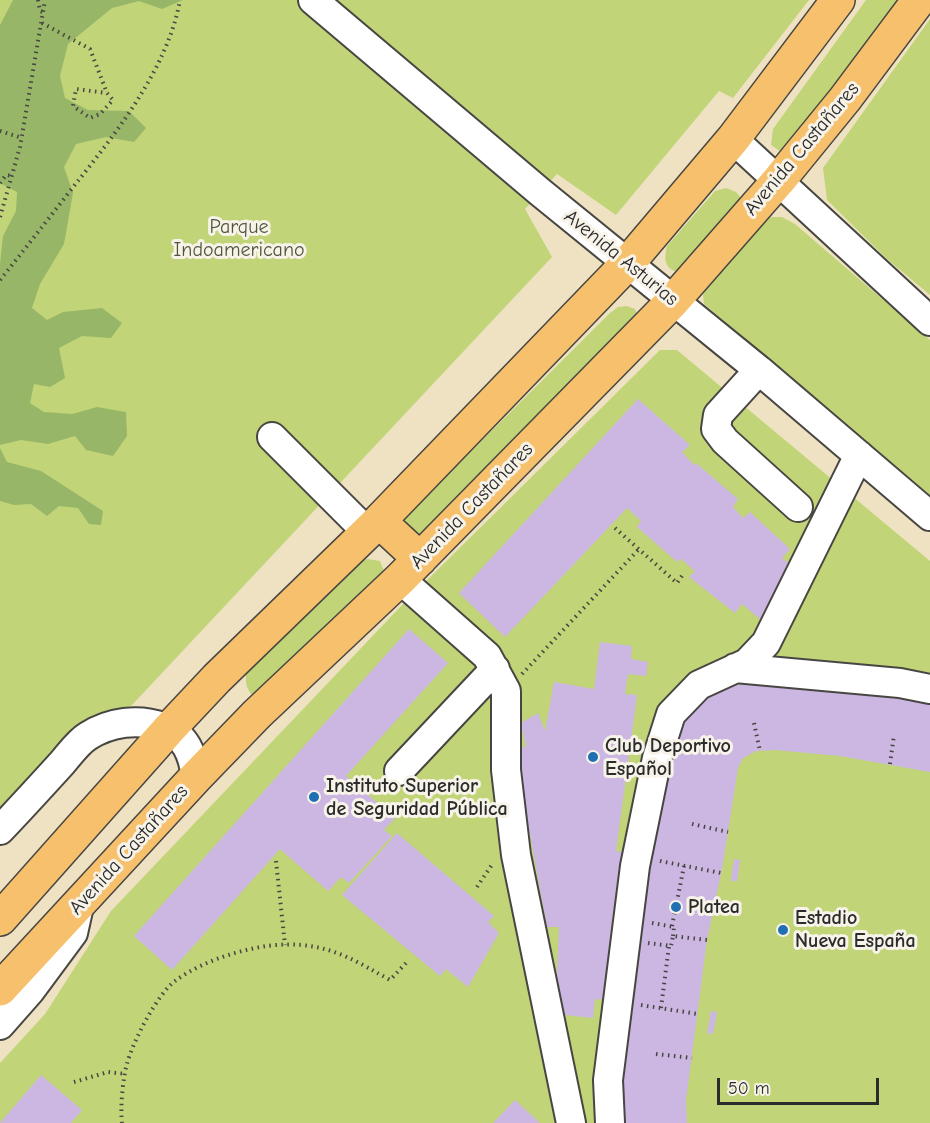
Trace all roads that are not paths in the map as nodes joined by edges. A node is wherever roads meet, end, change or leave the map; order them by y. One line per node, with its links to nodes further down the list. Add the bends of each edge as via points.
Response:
1 (313, 0): 6 (street, Avenida Asturias)
2 (838, 0): 4 (main road)
3 (919, 0): 5 (main road, Avenida Castañares)
4 (733, 140): 5 (street); 6 (main road)
5 (779, 180): 7 (main road, Avenida Castañares); 8 (street)
6 (628, 263): 7 (street, Avenida Asturias); 14 (main road)
7 (673, 301): 9 (street, Avenida Asturias); 15 (main road, Avenida Castañares)
8 (930, 321)
9 (759, 370): 11 (street, Avenida Asturias); 12 (street, via 718,415 717,429 725,441)
10 (272, 437): 14 (street)
11 (859, 455): 13 (street, Avenida Asturias); 16 (street, via 766,643 747,663)
12 (798, 507)
13 (930, 516)
14 (373, 527): 15 (main road); 17 (main road)
15 (410, 569): 18 (street, via 487,656); 20 (main road, Avenida Castañares)
16 (735, 668): 19 (street); 30 (street, via 699,685 671,714 657,758 635,866 608,1080)
17 (217, 678): 20 (main road); 21 (main road)
18 (501, 680): 22 (street); 29 (street, via 516,855)
19 (930, 689)
20 (257, 714): 23 (main road, Avenida Castañares)
21 (169, 729): 23 (street, via 193,756); 24 (street, via 150,722 130,722 108,726 86,737); 26 (main road)
22 (399, 771)
23 (195, 777): 25 (main road, Avenida Castañares)
24 (0, 830)
25 (80, 905): 27 (main road, Avenida Castañares); 28 (street, via 73,933)
26 (1, 917)
27 (0, 989)
28 (0, 1025)
29 (571, 1123)
30 (610, 1123)

